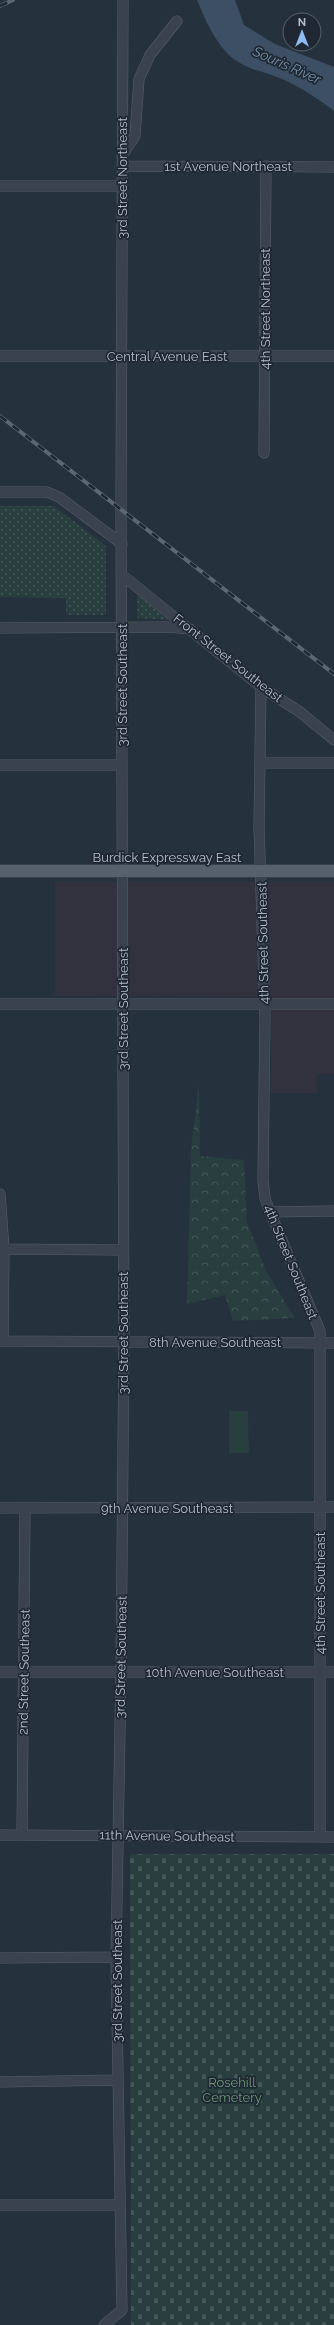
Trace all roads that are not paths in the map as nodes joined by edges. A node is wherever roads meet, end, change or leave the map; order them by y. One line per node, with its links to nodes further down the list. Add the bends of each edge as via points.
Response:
1 (123, 0): 3 (street, 3rd Street Northeast)
2 (177, 22): 3 (street, via 150,55 138,79 135,136)
3 (122, 161): 4 (street, 1st Avenue Northeast); 7 (street, 3rd Street Northeast)
4 (266, 166): 5 (street, 1st Avenue Northeast); 10 (street, 4th Street Northeast)
5 (334, 167)
6 (0, 186): 7 (street)
7 (122, 186): 9 (street, 3rd Street Northeast)
8 (0, 356): 9 (street, Central Avenue East)
9 (121, 356): 10 (street, Central Avenue East); 14 (street, 3rd Street Southeast)
10 (265, 356): 11 (street, Central Avenue East); 12 (street, 4th Street Northeast)
11 (334, 356)
12 (264, 453)
13 (0, 492): 14 (street, via 47,492 59,497)
14 (122, 544): 15 (street, 3rd Street Southeast)
15 (122, 575): 16 (street, 3rd Street Southeast); 18 (street, Front Street Southeast)
16 (122, 627): 17 (street); 18 (street); 24 (street, 3rd Street Southeast)
17 (0, 628)
18 (191, 629): 19 (street, Front Street Southeast)
19 (261, 687): 20 (street, Front Street Southeast, via 300,712); 21 (street, 4th Street Southeast)
20 (334, 740)
21 (260, 763): 22 (street); 28 (street, 4th Street Southeast)
22 (334, 763)
23 (0, 765): 24 (street)
24 (122, 765): 26 (street, 3rd Street Southeast)
25 (0, 871): 26 (main road, Burdick Expressway East)
26 (123, 871): 28 (main road, Burdick Expressway East); 30 (street, 3rd Street Southeast)
27 (334, 871): 28 (main road, Burdick Expressway East)
28 (261, 872): 31 (street, 4th Street Southeast)
29 (0, 1004): 30 (street)
30 (122, 1004): 31 (street); 37 (street, 3rd Street Southeast)
31 (264, 1004): 32 (street); 35 (street, 4th Street Southeast, via 263,1180)
32 (334, 1004)
33 (0, 1194): 36 (street)
34 (334, 1211): 35 (street)
35 (270, 1212): 40 (street, 4th Street Southeast, via 320,1331)
36 (2, 1249): 37 (street); 38 (street)
37 (123, 1250): 39 (street, 3rd Street Southeast)
38 (2, 1341): 39 (street, 8th Avenue Southeast)
39 (124, 1341): 40 (street, 8th Avenue Southeast); 46 (street, 3rd Street Southeast)
40 (320, 1342): 41 (street, 8th Avenue Southeast); 42 (street, 4th Street Southeast)
41 (334, 1343)
42 (320, 1506): 43 (street, 9th Avenue Southeast); 46 (street, 9th Avenue Southeast); 50 (street, 4th Street Southeast)
43 (334, 1507)
44 (0, 1508): 45 (street, 9th Avenue Southeast)
45 (25, 1508): 46 (street, 9th Avenue Southeast); 48 (street, 2nd Street Southeast)
46 (123, 1509): 49 (street, 3rd Street Southeast)
47 (0, 1672): 48 (street, 10th Avenue Southeast)
48 (25, 1672): 49 (street, 10th Avenue Southeast); 53 (street, 2nd Street Southeast)
49 (121, 1672): 50 (street, 10th Avenue Southeast); 54 (street, 3rd Street Southeast)
50 (320, 1672): 51 (street, 10th Avenue Southeast); 55 (street, 4th Street Southeast)
51 (334, 1672)
52 (0, 1835): 53 (street, 11th Avenue Southeast)
53 (22, 1835): 54 (street, 11th Avenue Southeast)
54 (119, 1835): 55 (street, 11th Avenue Southeast); 57 (street, 3rd Street Southeast)
55 (320, 1837): 56 (street, 11th Avenue Southeast)
56 (334, 1837)
57 (116, 1957): 58 (street); 59 (street, 3rd Street Southeast)
58 (0, 1958)
59 (118, 2080): 60 (street); 62 (street, 3rd Street Southeast)
60 (0, 2082)
61 (0, 2205): 62 (street)
62 (120, 2205): 63 (street, 3rd Street Southeast, via 122,2310)
63 (104, 2325)

